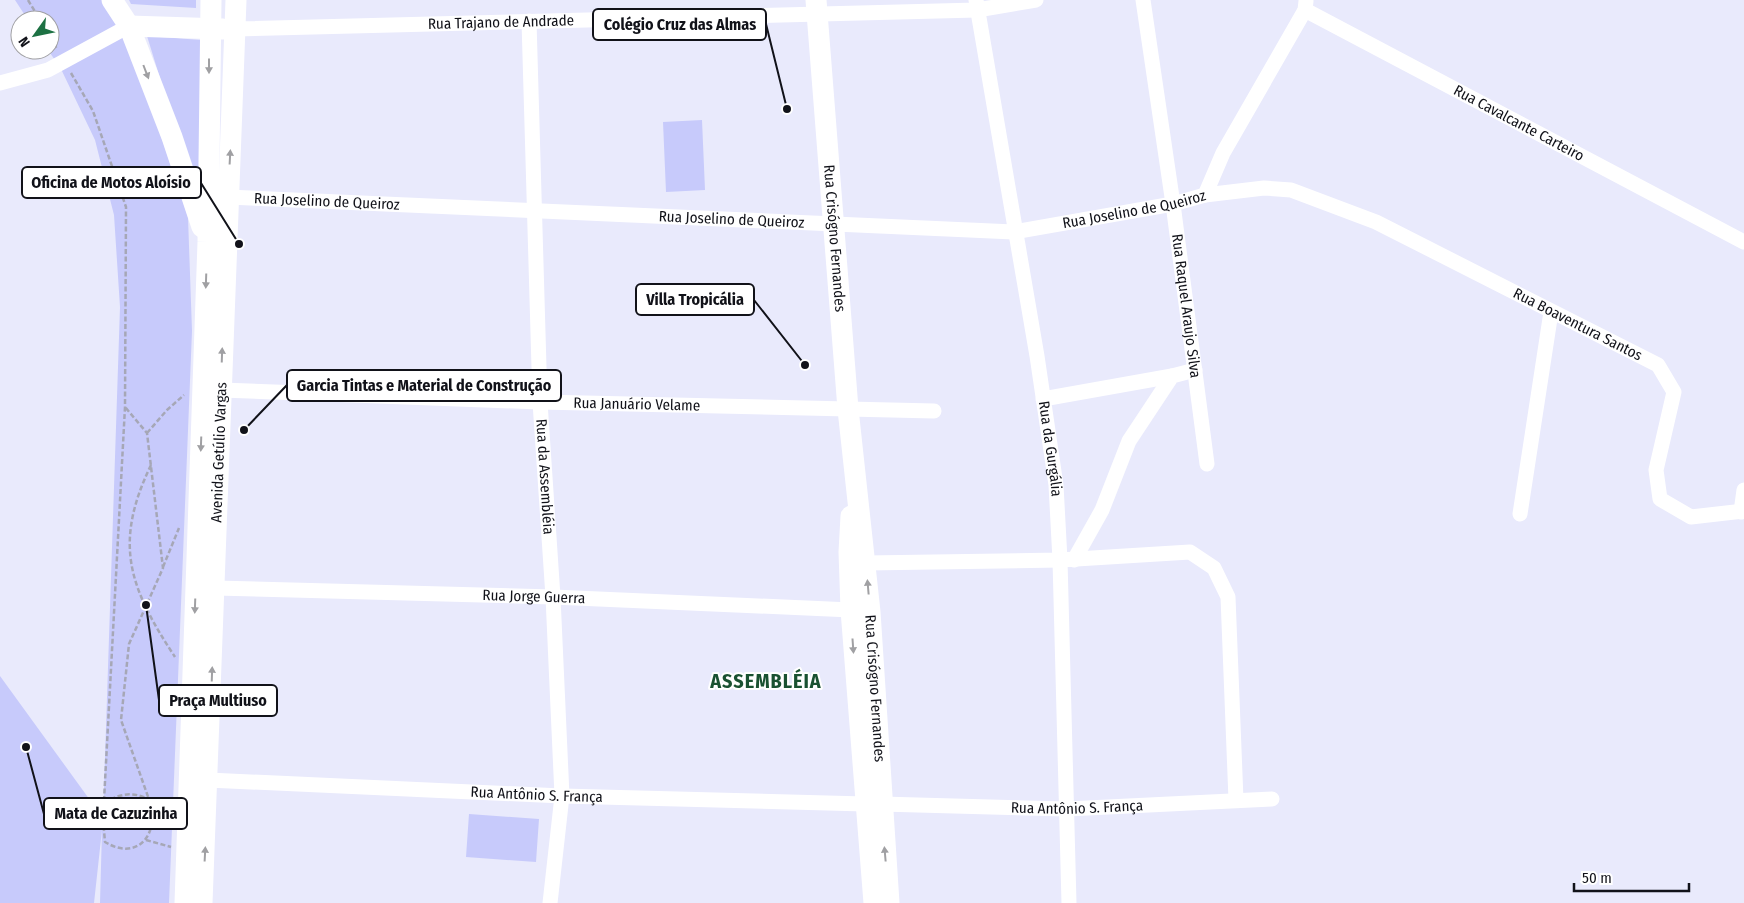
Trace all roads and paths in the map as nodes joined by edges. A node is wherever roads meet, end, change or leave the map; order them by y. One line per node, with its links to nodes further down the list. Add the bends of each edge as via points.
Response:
1 (112, 0): 10 (main road)
2 (211, 0): 11 (main road, Avenida Getúlio Vargas)
3 (236, 0): 12 (main road, Avenida Getúlio Vargas)
4 (1036, 0): 6 (street, Rua Trajano de Andrade)
5 (1143, 0): 19 (street, Rua Raquel Araujo Silva)
6 (976, 5): 8 (street, Rua Trajano de Andrade); 22 (street, Rua da Gurgália)
7 (1306, 5): 17 (street, via 1223,153); 24 (street, Rua Cavalcante Carteiro)
8 (816, 8): 9 (street, Rua Trajano de Andrade); 21 (main road, Rua Crisógno Fernandes)
9 (529, 21): 12 (street, Rua Trajano de Andrade); 20 (street, Rua da Assembléia)
10 (129, 26): 11 (main road); 14 (street); 23 (main road, one-way to 23)
11 (209, 29): 12 (main road); 23 (main road, Avenida Getúlio Vargas, one-way to 23)
12 (235, 29): 18 (main road, Avenida Getúlio Vargas, one-way to 12)
13 (60, 54): 14 (path)
14 (64, 61): 15 (street, via 34,75); 32 (path, via 93,111 126,206)
15 (0, 83)
16 (1291, 190): 17 (street, Rua Joselino de Queiroz, via 1264,188); 25 (street, Rua Boaventura Santos, via 1376,222)
17 (1205, 195): 19 (street, Rua Joselino de Queiroz)
18 (228, 197): 20 (street, Rua Joselino de Queiroz); 29 (main road, Avenida Getúlio Vargas, one-way to 18)
19 (1174, 204): 22 (street, Rua Joselino de Queiroz); 26 (street, Rua Raquel Araujo Silva)
20 (534, 211): 21 (street, Rua Joselino de Queiroz); 31 (street, Rua da Assembléia)
21 (835, 225): 22 (street, Rua Joselino de Queiroz); 33 (main road, Rua Crisógno Fernandes)
22 (1014, 232): 30 (street, Rua da Gurgália)
23 (208, 242): 28 (main road, Avenida Getúlio Vargas, one-way to 28)
24 (1744, 242)
25 (1551, 312): 40 (street, Rua Boaventura Santos, via 1658,365 1674,392 1656,470 1660,500 1691,516); 41 (street)
26 (1195, 370): 27 (street); 36 (street, Rua Raquel Araujo Silva)
27 (1172, 376): 30 (street); 42 (street, via 1129,441 1102,510)
28 (203, 378): 35 (path); 48 (main road, Avenida Getúlio Vargas, one-way to 48)
29 (220, 390): 31 (street, Rua Januário Velame); 44 (main road, Avenida Getúlio Vargas)
30 (1043, 399): 42 (street, Rua da Gurgália)
31 (540, 402): 33 (street, Rua Januário Velame); 45 (street, Rua da Assembléia)
32 (125, 407): 35 (path); 54 (path)
33 (848, 409): 34 (street, Rua Januário Velame); 38 (main road, Rua Crisógno Fernandes)
34 (934, 412)
35 (146, 434): 37 (path)
36 (1207, 464)
37 (151, 465): 46 (path, via 163,568); 46 (path, via 133,510 128,541 132,568)
38 (855, 476): 43 (main road, Rua Crisógno Fernandes); 47 (main road, Rua Crisógno Fernandes, via 849,528)
39 (1744, 490): 40 (street)
40 (1742, 512)
41 (1520, 514)
42 (1067, 560): 43 (street); 53 (street, via 1190,552 1214,568 1228,597); 56 (street, Rua da Gurgália)
43 (866, 563): 55 (main road, Rua Crisógno Fernandes, one-way to 43)
44 (216, 588): 45 (street, Rua Jorge Guerra); 49 (main road, Avenida Getúlio Vargas, one-way to 44)
45 (553, 597): 47 (street, Rua Jorge Guerra); 50 (street, Rua da Assembléia)
46 (145, 607): 48 (path, via 176,659); 52 (path, via 129,644 121,720)
47 (851, 610): 55 (main road, Rua Crisógno Fernandes, one-way to 55)
48 (193, 673): 58 (main road, Avenida Getúlio Vargas)
49 (208, 780): 50 (street, Rua Antônio S. França); 60 (main road, Avenida Getúlio Vargas, one-way to 49)
50 (562, 796): 55 (street, Rua Antônio S. França); 61 (street, Rua da Assembléia)
51 (1272, 799): 53 (street, Rua Antônio S. França)
52 (148, 800): 54 (path, via 128,793); 57 (path, via 154,822)
53 (1236, 800): 56 (street, Rua Antônio S. França)
54 (104, 803): 57 (path, via 105,842 117,849 134,848)
55 (873, 804): 56 (street, Rua Antônio S. França); 62 (main road, Rua Crisógno Fernandes); 63 (main road, Rua Crisógno Fernandes, one-way to 55)
56 (1067, 809): 64 (street, Rua da Gurgália)
57 (146, 840): 58 (path, via 166,847)
58 (187, 848): 59 (main road, Avenida Getúlio Vargas)
59 (185, 903)
60 (202, 903)
61 (550, 903)
62 (874, 903)
63 (889, 903)
64 (1069, 903)

